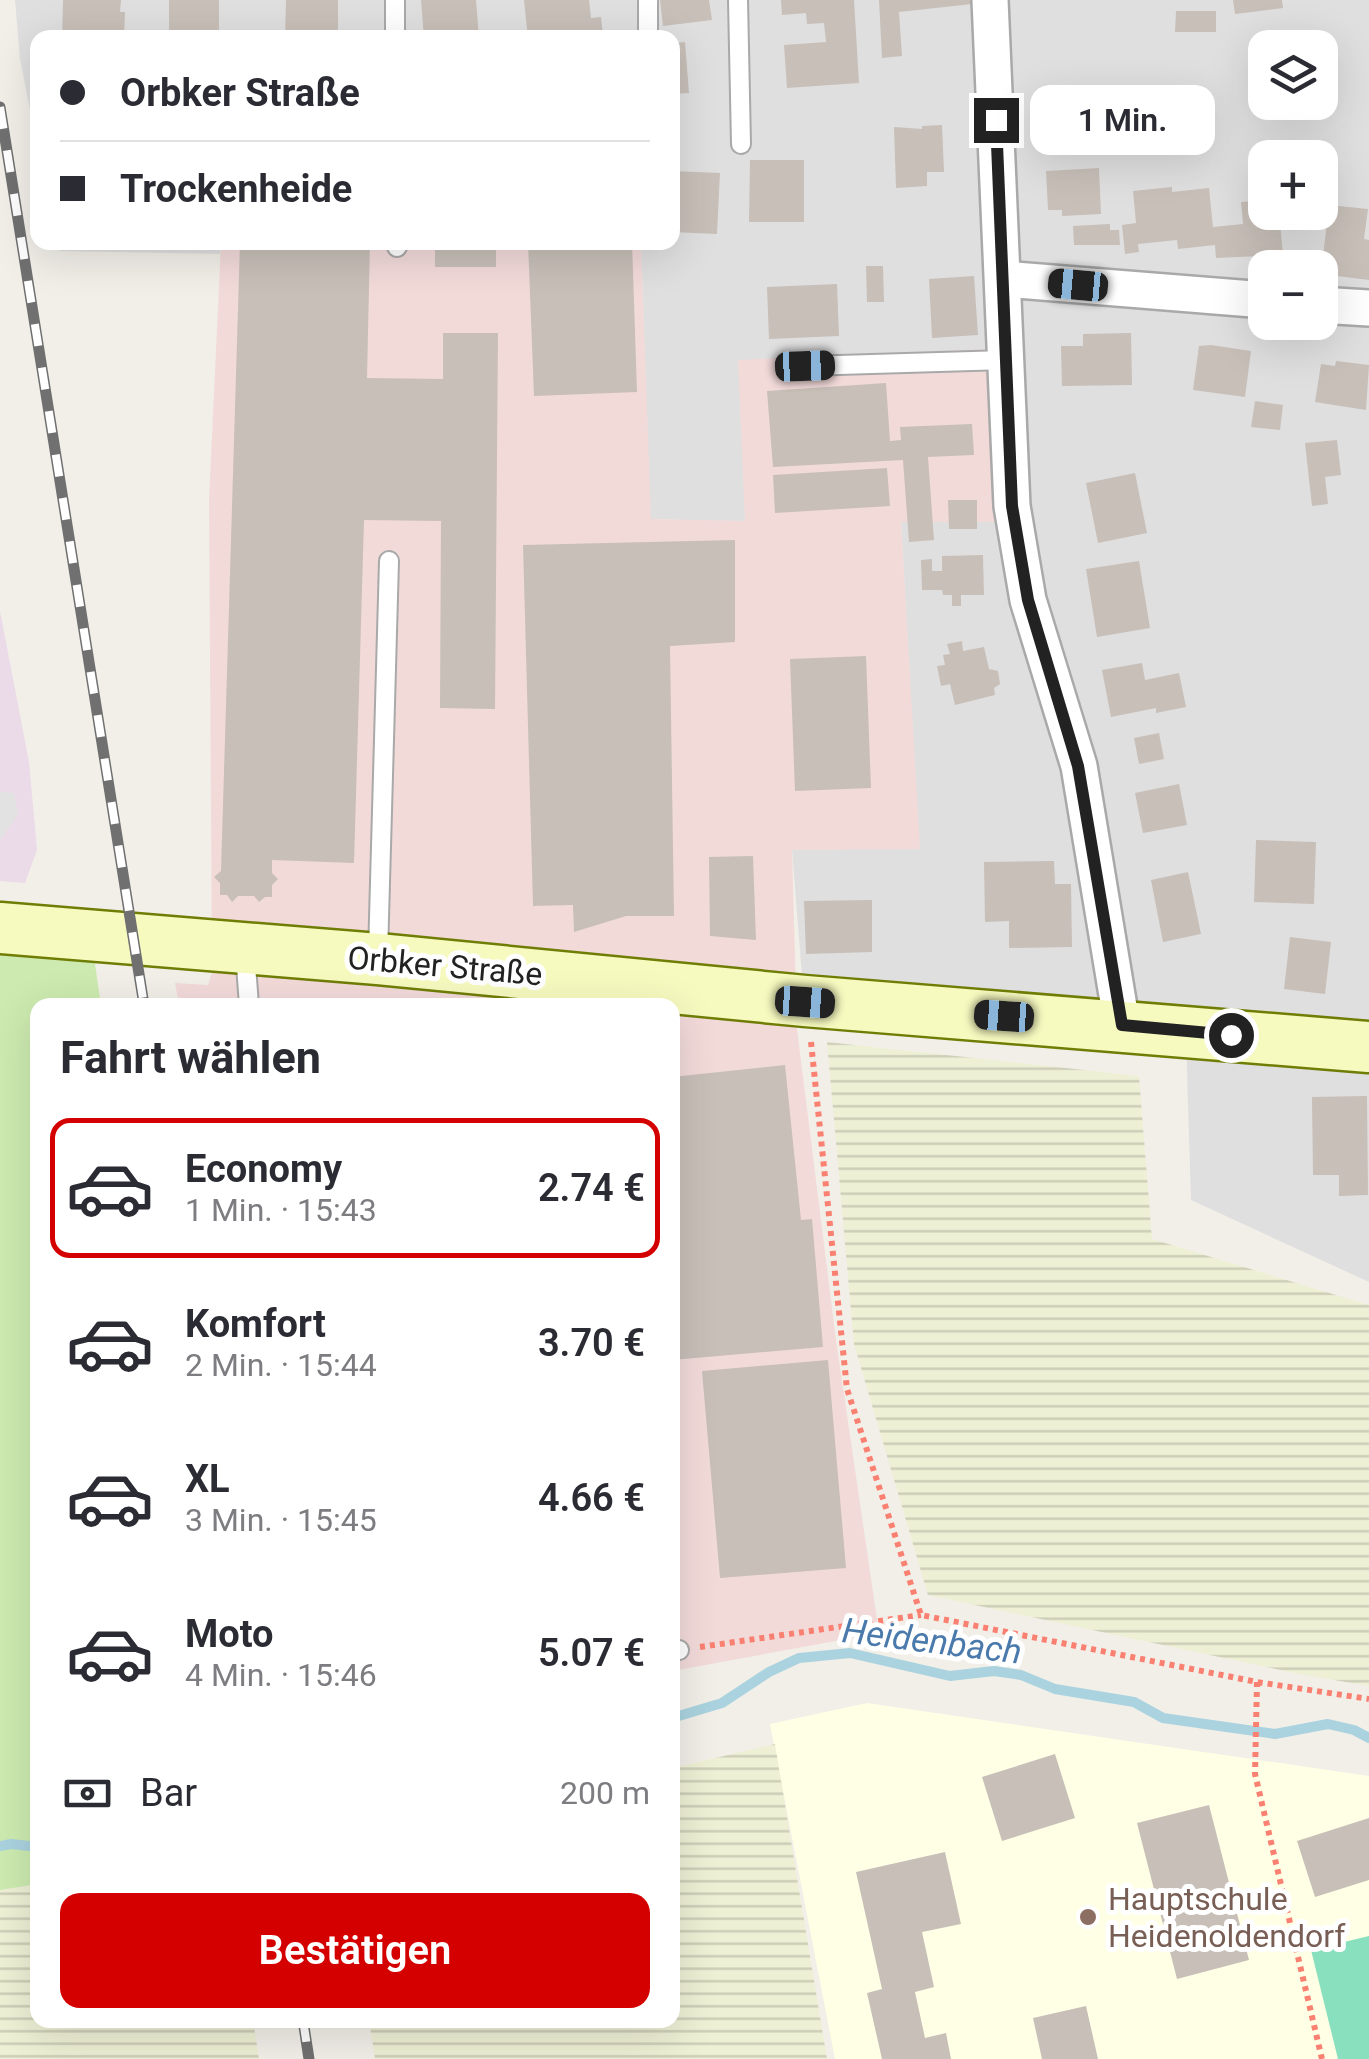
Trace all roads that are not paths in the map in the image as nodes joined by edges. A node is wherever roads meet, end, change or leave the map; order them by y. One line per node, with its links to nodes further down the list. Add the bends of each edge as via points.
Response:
1 (395, 0): 5 (lane)
2 (648, 0): 6 (lane)
3 (738, 0): 7 (lane)
4 (990, 0): 8 (street)
5 (395, 30)
6 (648, 30)
7 (741, 144)
8 (1003, 279): 9 (street); 12 (street)
9 (1248, 299)
10 (1338, 305): 11 (street)
11 (1369, 308)
12 (1006, 360): 13 (lane); 19 (street, via 1012,506 1028,600 1078,766)
13 (805, 366)
14 (389, 561): 17 (lane)
15 (0, 928): 16 (street, Orbker Straße)
16 (244, 948): 17 (street, Orbker Straße); 18 (lane)
17 (378, 959): 19 (street, Orbker Straße, via 805,1002)
18 (248, 998)
19 (1122, 1025): 20 (street, Orbker Straße)
20 (1369, 1047)

